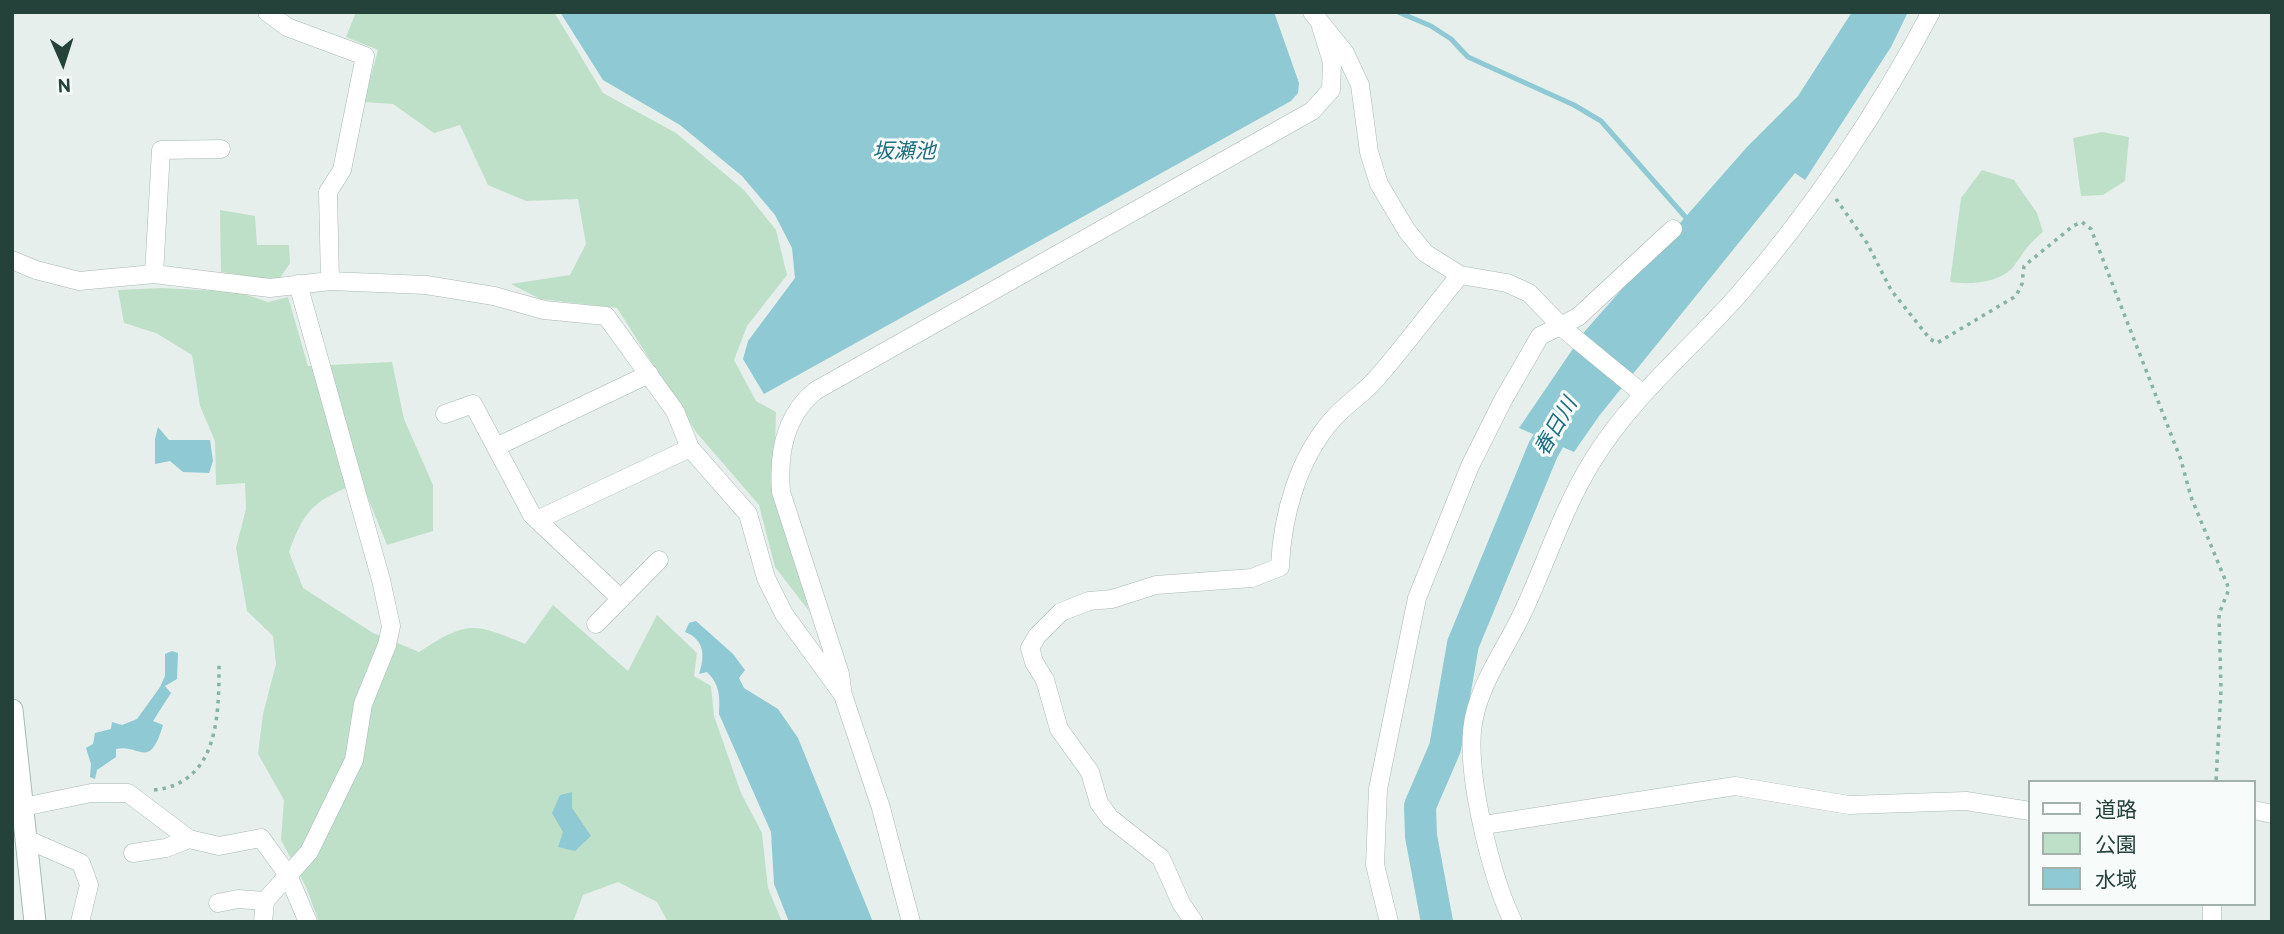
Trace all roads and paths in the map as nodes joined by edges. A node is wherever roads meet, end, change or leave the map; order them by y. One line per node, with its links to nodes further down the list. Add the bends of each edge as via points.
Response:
1 (267, 12): 10 (street, via 287,27 365,56 342,170 328,192)
2 (1931, 12): 5 (street)
3 (1316, 17): 9 (street, via 1345,53 1360,85 1369,152 1380,184 1425,253); 23 (street, via 1332,62 1331,90 1312,111 815,391 797,410 778,461 781,492)
4 (221, 149): 8 (street, via 161,150)
5 (1821, 186): 14 (street, via 1739,294); 26 (path, via 1844,206 1891,290 1937,343 2016,296 2024,267 2073,226 2082,222 2091,229 2230,589 2219,614)
6 (1673, 229): 12 (street)
7 (12, 260): 8 (street, via 79,281)
8 (154, 274): 11 (street, via 270,288)
9 (1460, 275): 12 (street, via 1529,293); 42 (street, via 1375,381 1332,419 1309,453 1294,489 1280,567 1252,578 1168,583 1089,601 1060,612 1030,648 1059,729 1090,772 1099,803 1110,818 1161,858)
10 (330, 281): 11 (street); 13 (street, via 426,285 544,310 606,316)
11 (298, 284): 34 (street, via 391,626 363,704 346,782 309,852)
12 (1562, 327): 14 (street); 43 (street, via 1540,337 1503,400 1470,466 1417,598 1378,789 1374,865)
13 (649, 374): 16 (street); 17 (street, via 675,411)
14 (1641, 392): 30 (street, via 1579,485 1476,705 1472,761)
15 (445, 414): 16 (street, via 472,404)
16 (496, 447): 18 (street)
17 (690, 448): 18 (street); 23 (street, via 748,514 765,578 784,614)
18 (537, 520): 20 (street)
19 (659, 560): 20 (street)
20 (620, 598): 21 (street)
21 (596, 624)
22 (219, 661): 27 (path, via 219,704 201,766 185,783)
23 (843, 695): 41 (street, via 881,808)
24 (12, 710): 25 (street)
25 (15, 762): 28 (street)
26 (2216, 780)
27 (128, 793): 28 (street, via 91,793); 32 (street)
28 (23, 807): 31 (street)
29 (2028, 811): 30 (street, via 1966,801 1849,805 1735,786)
30 (1484, 825): 44 (street, via 1492,864)
31 (26, 839): 37 (street); 38 (street, via 81,863 89,885)
32 (189, 839): 33 (street); 34 (street, via 219,846 261,838)
33 (133, 853)
34 (288, 875): 35 (street); 40 (street)
35 (265, 901): 36 (street); 39 (street)
36 (218, 903)
37 (35, 922)
38 (80, 922)
39 (263, 922)
40 (308, 922)
41 (911, 922)
42 (1194, 922)
43 (1389, 922)
44 (1513, 922)

